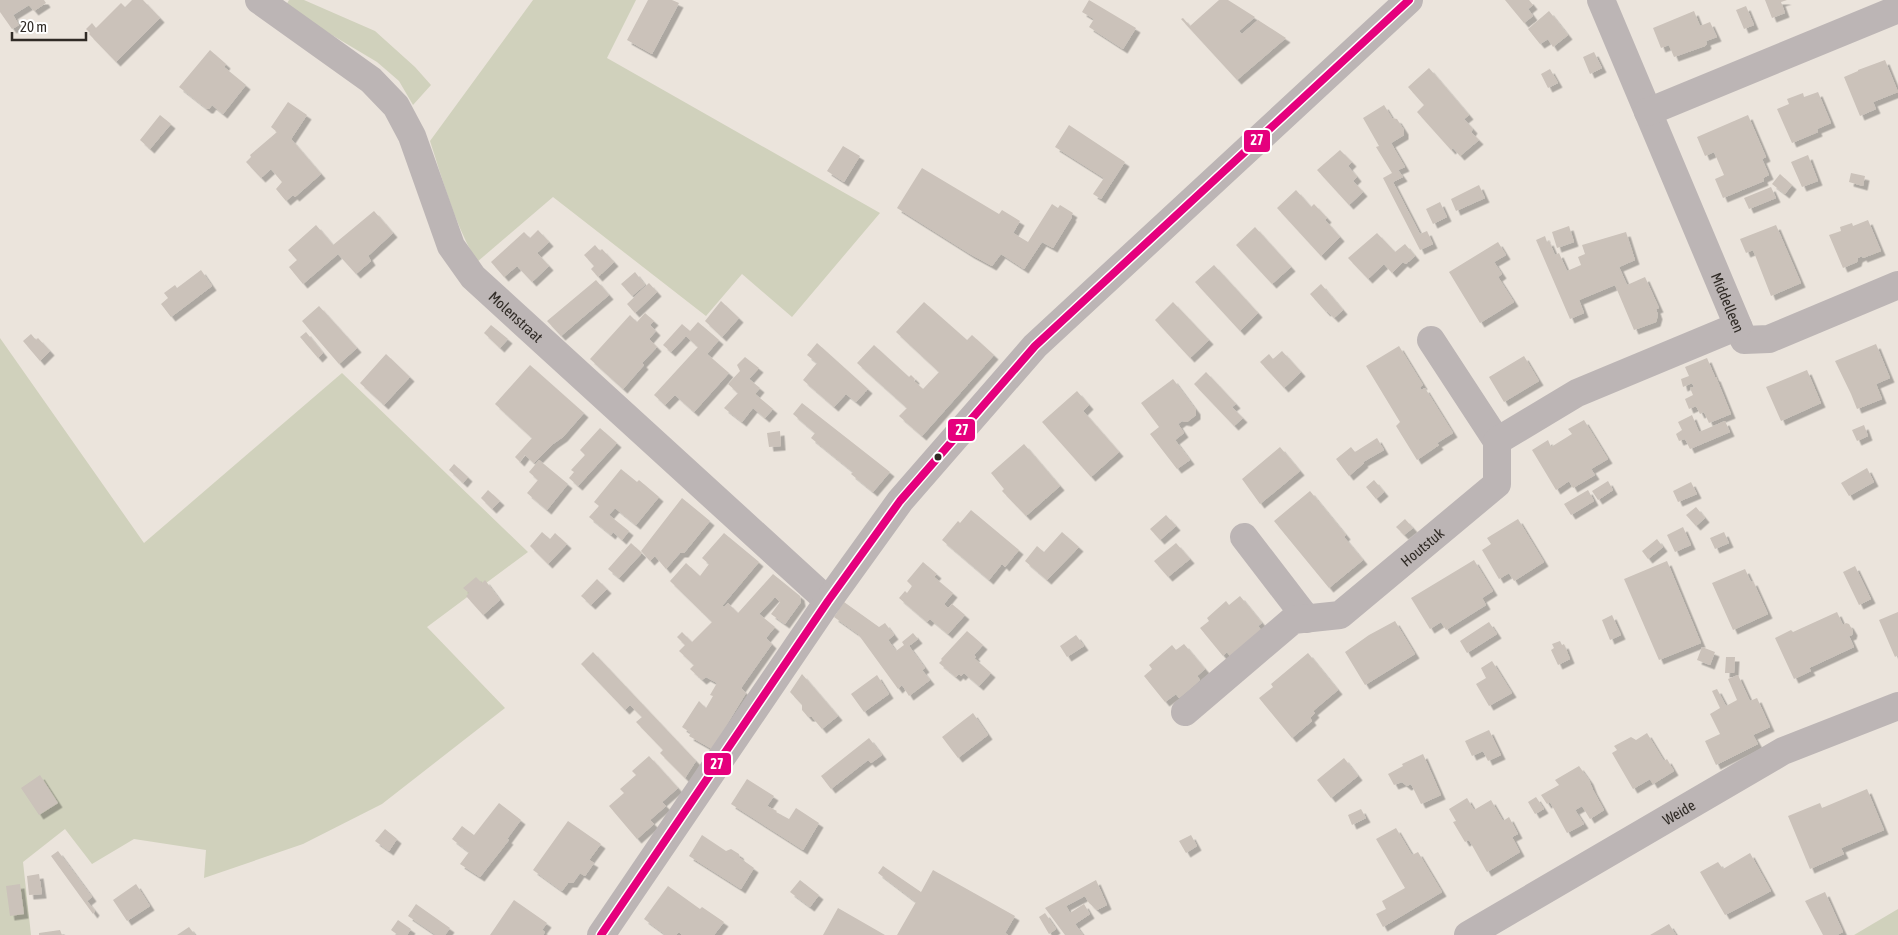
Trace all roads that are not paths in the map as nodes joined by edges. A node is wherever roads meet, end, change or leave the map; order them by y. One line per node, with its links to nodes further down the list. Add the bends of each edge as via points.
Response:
1 (259, 0): 11 (street, Molenstraat, via 371,80 396,106 412,136 451,246 473,277)
2 (1409, 0): 11 (street, via 1035,346 900,501)
3 (1601, 0): 5 (street, Middelleen)
4 (1898, 9): 5 (street)
5 (1648, 112): 7 (street, Middelleen)
6 (1898, 285): 7 (street, Middelleen, via 1769,340 1744,340)
7 (1738, 326): 9 (street, via 1577,393)
8 (1431, 340): 9 (street)
9 (1497, 441): 12 (street, Houtstuk, via 1497,484 1340,615)
10 (1244, 537): 12 (street)
11 (828, 602): 15 (street)
12 (1307, 618): 14 (street, Houtstuk, via 1293,620)
13 (1898, 706): 16 (street, Weide, via 1784,751)
14 (1184, 712)
15 (601, 935)
16 (1468, 935)

